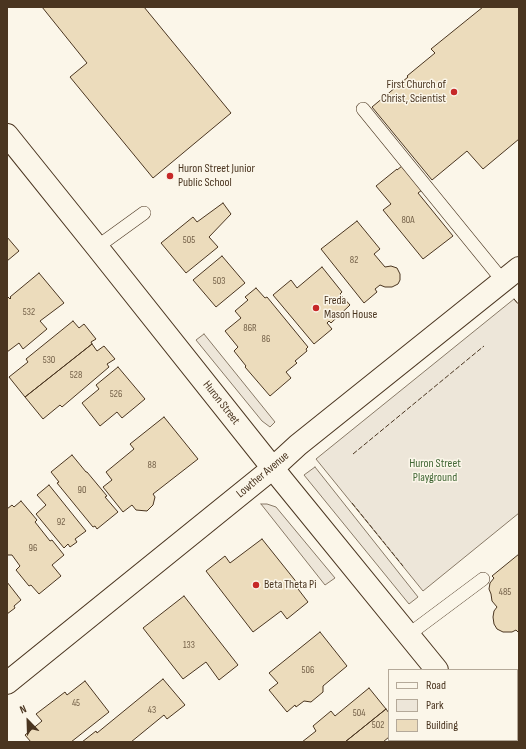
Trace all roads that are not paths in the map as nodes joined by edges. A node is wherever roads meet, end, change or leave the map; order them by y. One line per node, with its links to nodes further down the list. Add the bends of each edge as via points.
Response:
1 (363, 109): 5 (lane)
2 (7, 135): 4 (street, Huron Street)
3 (144, 213): 4 (lane)
4 (97, 247): 6 (street, Huron Street)
5 (511, 274): 6 (street, Lowther Avenue, via 298,445)
6 (273, 468): 8 (street, Huron Street); 10 (street, Lowther Avenue)
7 (483, 579): 8 (lane)
8 (408, 635): 9 (street, Huron Street)
9 (436, 669)
10 (7, 683)

